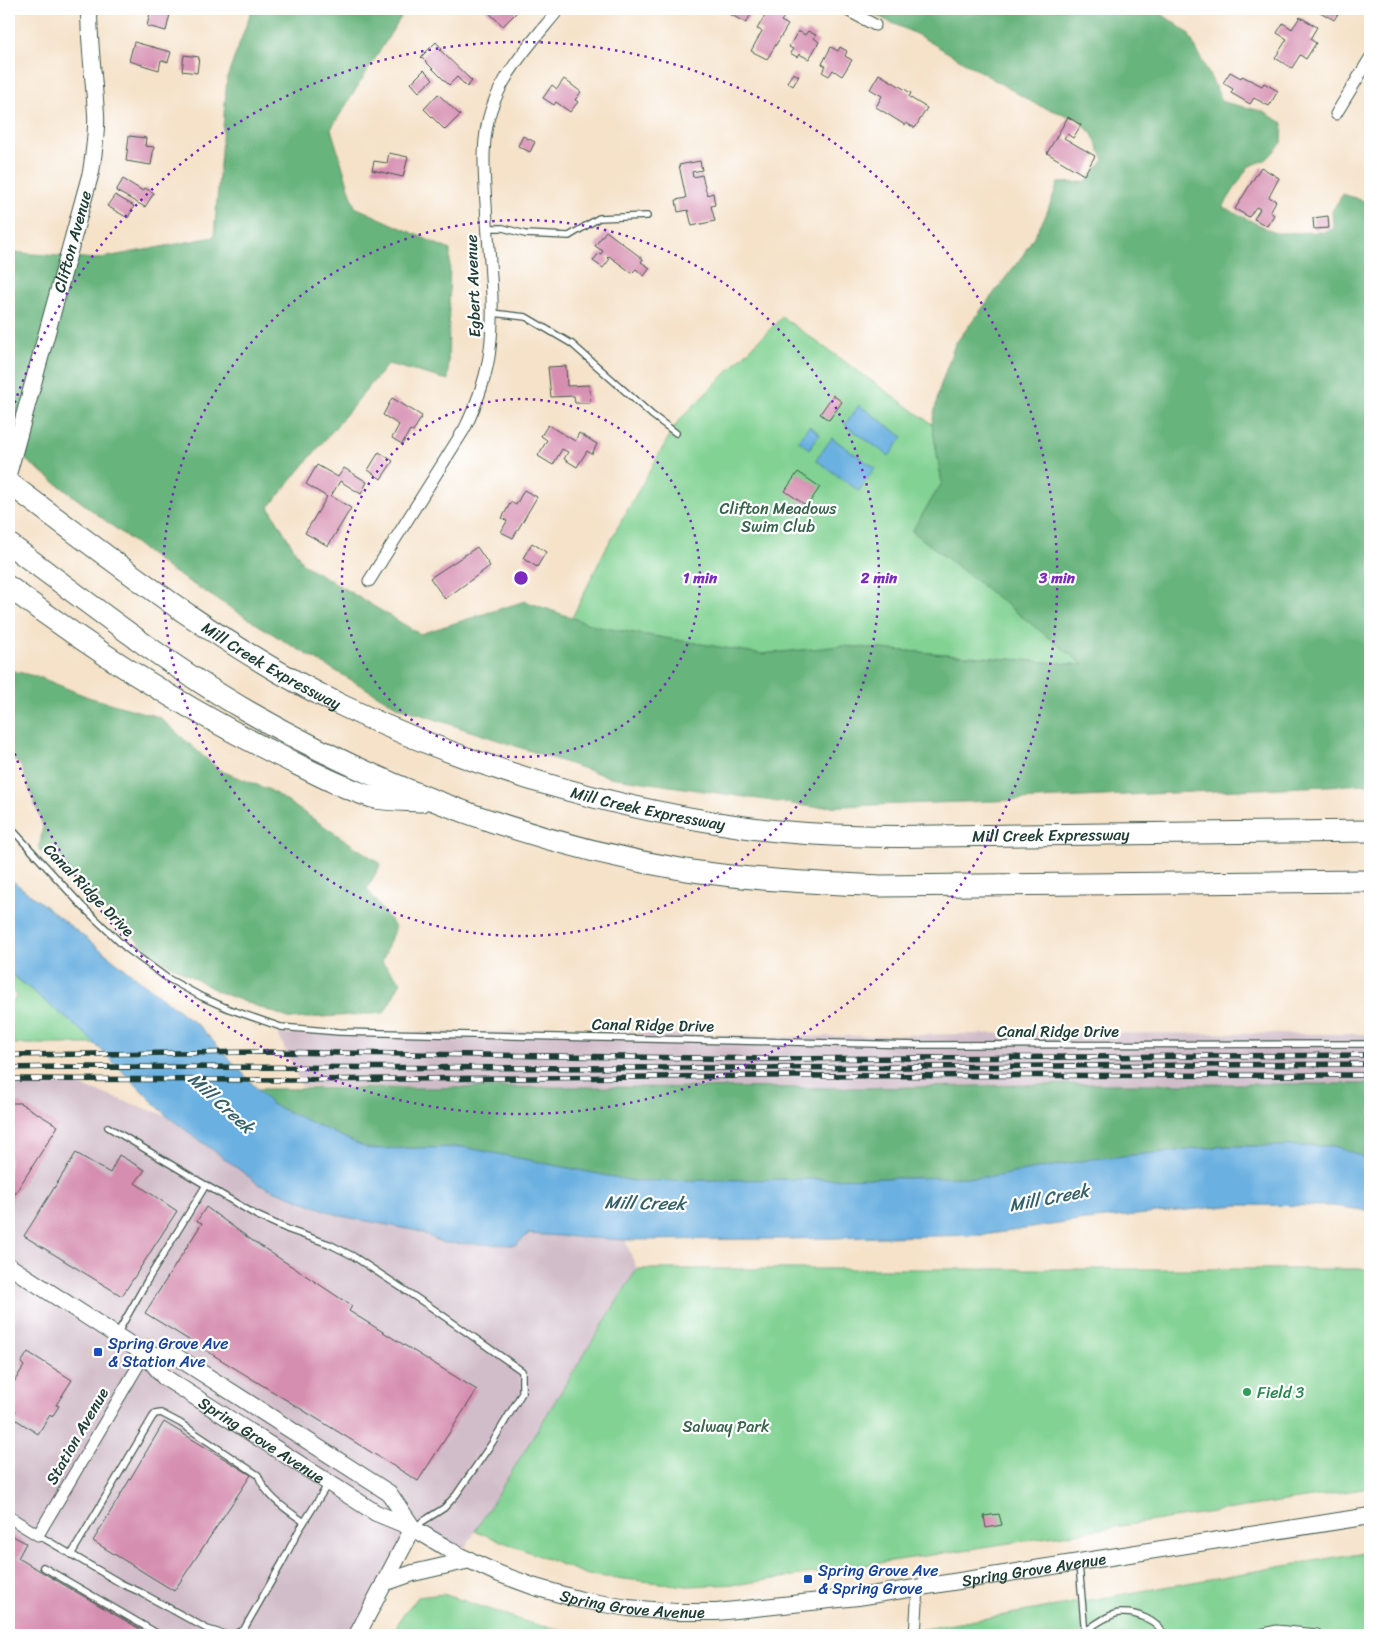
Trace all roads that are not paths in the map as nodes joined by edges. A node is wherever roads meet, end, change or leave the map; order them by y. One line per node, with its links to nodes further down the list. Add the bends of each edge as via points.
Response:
1 (89, 9): 11 (main road, Clifton Avenue, via 96,115 91,172)
2 (559, 9): 8 (street, Egbert Avenue, via 510,72 491,111 484,157)
3 (845, 9): 4 (street)
4 (875, 25)
5 (1370, 58): 6 (street)
6 (1336, 114)
7 (647, 216): 8 (lane, via 598,218 569,236)
8 (487, 228): 9 (street, Egbert Avenue)
9 (492, 313): 10 (lane, via 526,317 572,344); 14 (street, Egbert Avenue, via 485,378 465,428)
10 (676, 433)
11 (9, 471)
12 (9, 483): 18 (highway, Mill Creek Expressway, via 110,560 224,639 339,704 447,751 585,796 694,818 796,833 915,836)
13 (9, 544): 16 (highway, via 163,657 248,711 363,771)
14 (369, 581)
15 (9, 587): 16 (highway, via 150,684 238,735 333,782 374,798)
16 (441, 803): 19 (highway, via 521,832 606,854 688,870 771,879 882,886)
17 (9, 826): 20 (lane, Canal Ridge Drive, via 82,906 133,953 202,997 281,1027 340,1032 918,1045)
18 (1370, 831)
19 (1370, 881)
20 (1370, 1044)
21 (108, 1127): 22 (lane)
22 (206, 1185): 24 (lane); 30 (lane, via 256,1215 353,1256 522,1371 522,1393 456,1495 444,1508)
23 (9, 1266): 24 (main road, Spring Grove Avenue)
24 (116, 1335): 25 (main road, Spring Grove Avenue)
25 (145, 1354): 26 (main road, Spring Grove Avenue, via 164,1377); 30 (main road, Spring Grove Avenue, via 177,1357 389,1493); 31 (street, Station Avenue)
26 (328, 1483): 29 (lane); 30 (main road, Spring Grove Avenue, via 376,1514)
27 (1370, 1516): 34 (main road, Spring Grove Avenue)
28 (9, 1517): 31 (street)
29 (304, 1522): 32 (lane, via 273,1499 258,1475 161,1412 155,1414); 41 (lane, via 244,1629)
30 (412, 1528): 33 (main road, Spring Grove Avenue); 36 (main road)
31 (38, 1535): 32 (lane)
32 (71, 1555): 40 (lane)
33 (470, 1560): 36 (main road); 37 (main road, Spring Grove Avenue, via 535,1587 581,1600 676,1612 717,1612)
34 (1079, 1562): 37 (main road, Spring Grove Avenue); 38 (lane)
35 (43, 1568): 39 (lane)
36 (384, 1583): 42 (main road)
37 (918, 1588): 43 (street)
38 (1085, 1633): 44 (lane, via 1103,1619 1119,1613 1143,1616)
39 (160, 1635)
40 (226, 1635)
41 (233, 1635)
42 (357, 1635)
43 (915, 1635)
44 (1164, 1635)
45 (1260, 1635): 46 (street, via 1276,1631)
46 (1317, 1635)

